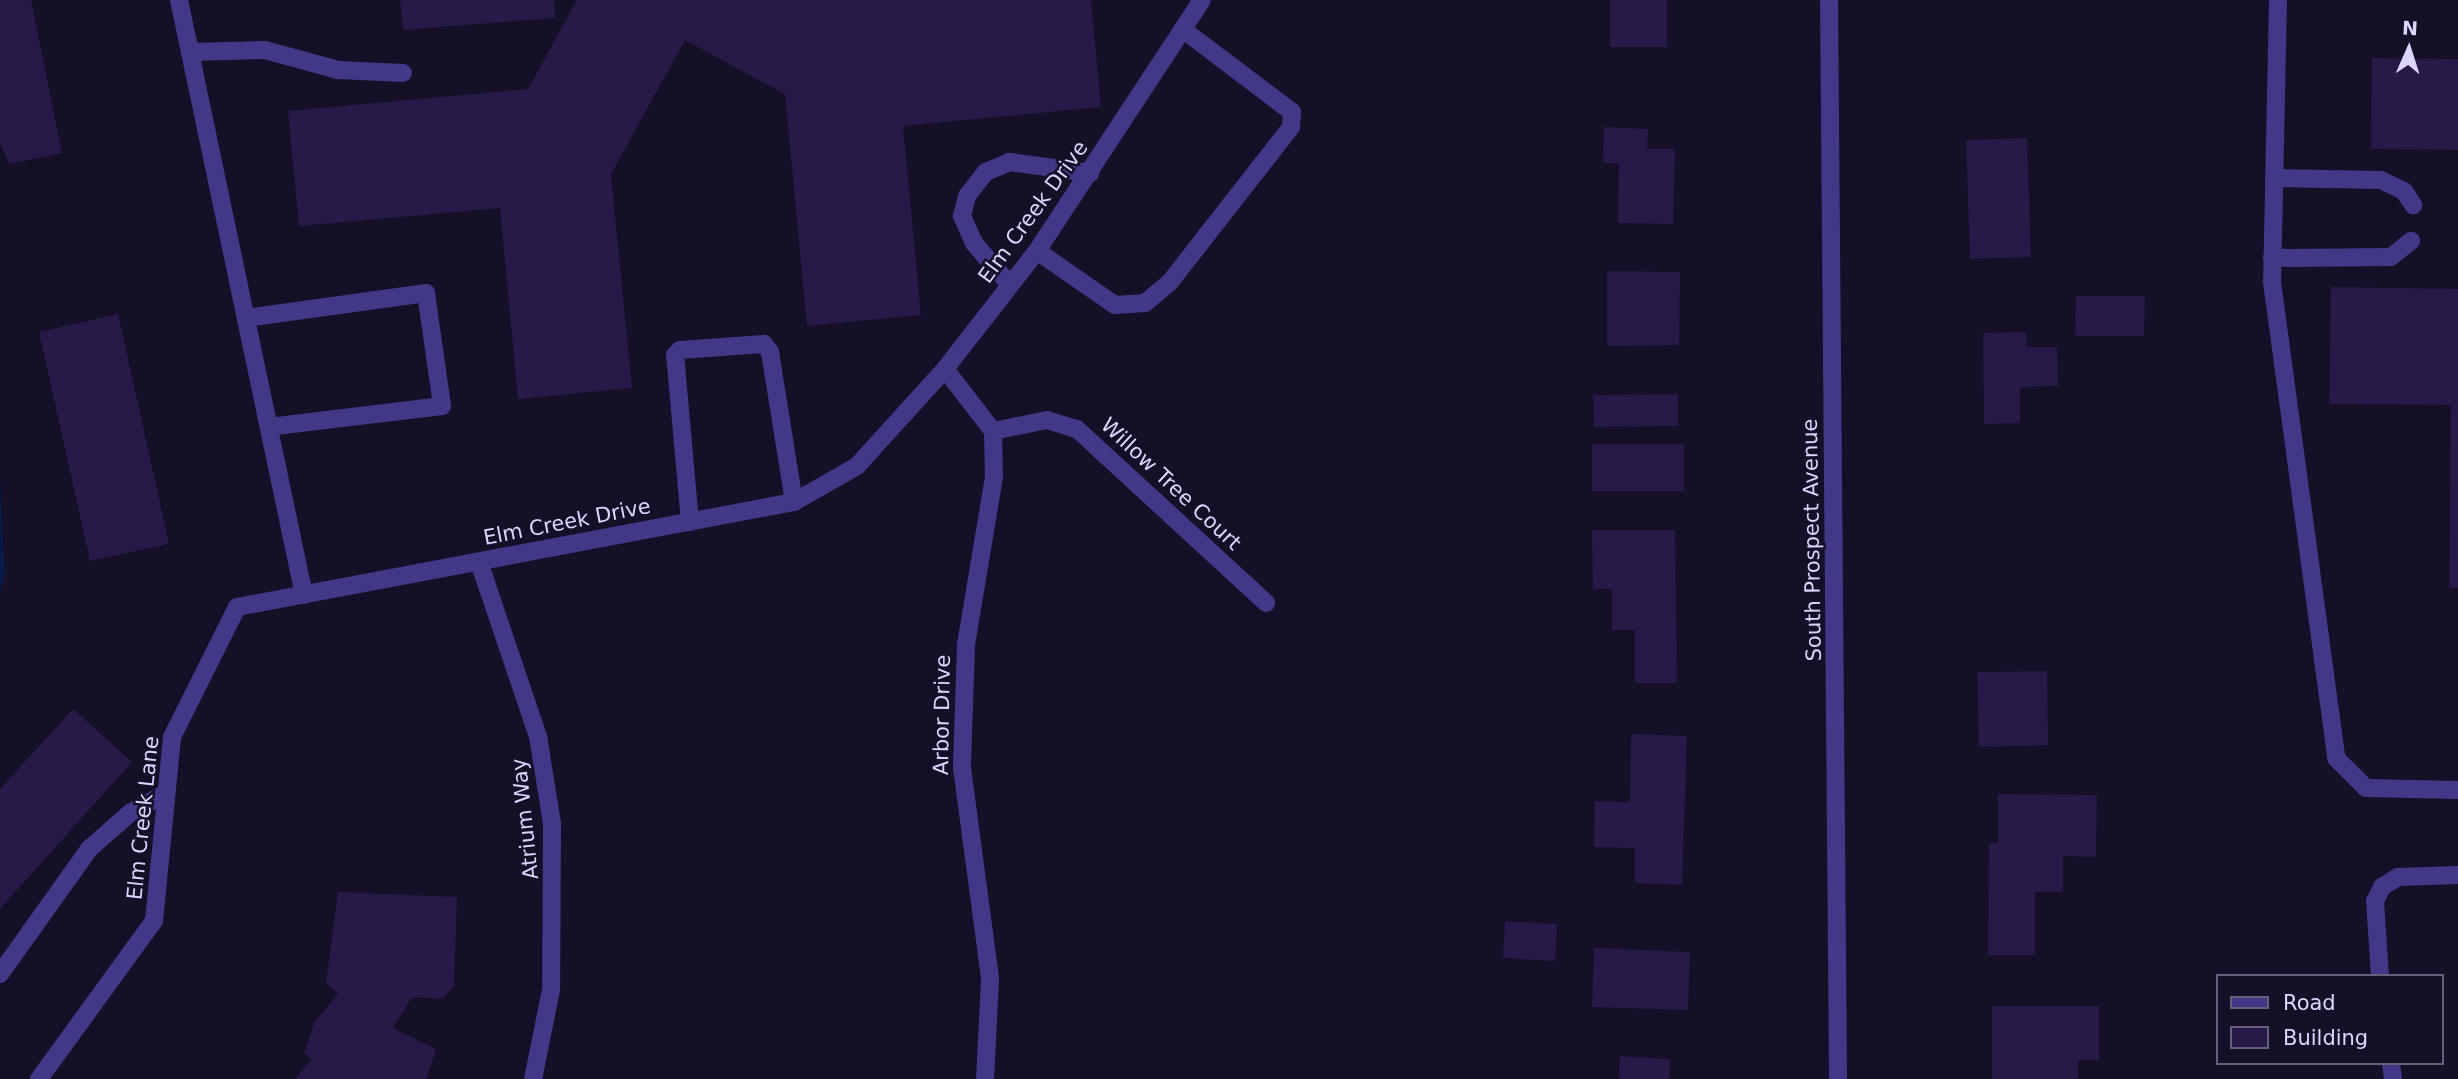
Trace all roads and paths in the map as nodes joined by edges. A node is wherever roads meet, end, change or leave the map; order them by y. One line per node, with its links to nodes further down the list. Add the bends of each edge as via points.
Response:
1 (179, 0): 6 (street)
2 (1202, 0): 5 (street, Elm Creek Drive)
3 (1829, 0): 32 (street, South Prospect Avenue)
4 (2278, 0): 9 (street)
5 (1185, 31): 8 (street, Elm Creek Drive); 12 (street, via 1292,112 1291,127 1170,282 1146,303 1115,305)
6 (190, 52): 7 (street, via 238,48 338,70); 15 (street)
7 (403, 73)
8 (1090, 173): 12 (street, Elm Creek Drive); 14 (street, via 1010,162 986,172 967,196 962,216 974,243)
9 (2274, 178): 10 (street, via 2381,180 2404,191); 13 (street)
10 (2413, 205)
11 (2411, 242): 13 (street, via 2392,257)
12 (1037, 251): 14 (street, Elm Creek Drive)
13 (2272, 258): 24 (street, via 2310,600 2336,758 2366,788)
14 (1009, 284): 16 (street, Elm Creek Drive)
15 (246, 318): 17 (street); 17 (street, via 426,293 442,406)
16 (945, 369): 18 (street); 19 (street, Elm Creek Drive, via 856,466)
17 (269, 427): 22 (street)
18 (993, 431): 23 (street, Willow Tree Court, via 1047,420 1077,429); 31 (street, Arbor Drive, via 994,477 966,645 962,768 990,978)
19 (794, 502): 20 (street, Elm Creek Drive); 20 (street, via 770,352 764,344 680,350 675,355)
20 (690, 522): 21 (street, Elm Creek Drive)
21 (479, 562): 22 (street, Elm Creek Drive); 30 (street, Atrium Way, via 538,736 552,823 551,990)
22 (303, 595): 25 (street, Elm Creek Lane, via 237,607 172,737)
23 (1266, 603)
24 (2458, 790)
25 (166, 793): 27 (street, via 89,849); 29 (street, Elm Creek Lane, via 154,921)
26 (2458, 875): 28 (street, via 2398,877 2382,887 2375,901)
27 (0, 974)
28 (2380, 974)
29 (39, 1079)
30 (533, 1079)
31 (985, 1079)
32 (1838, 1079)

